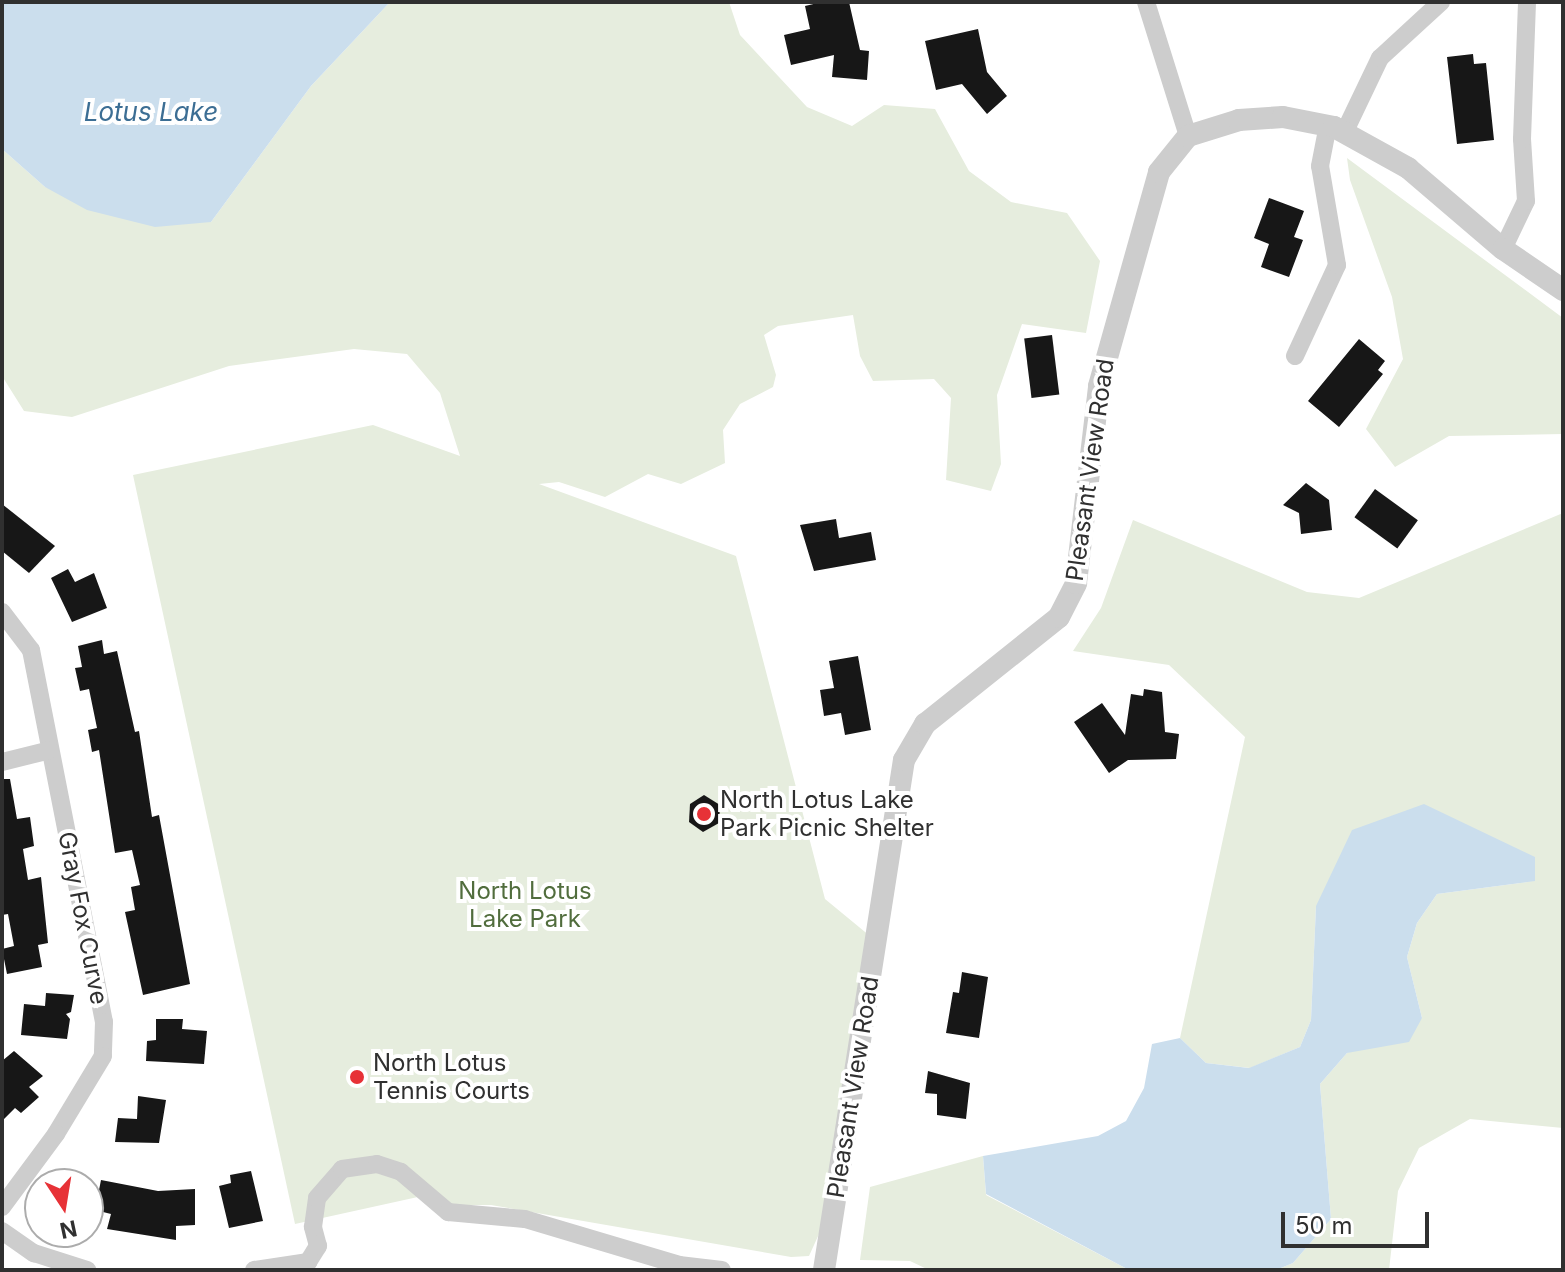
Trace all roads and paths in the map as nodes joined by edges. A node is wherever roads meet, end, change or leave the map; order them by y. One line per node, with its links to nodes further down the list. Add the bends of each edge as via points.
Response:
1 (1146, 2): 5 (street)
2 (1441, 2): 4 (street, via 1380,58)
3 (1527, 2): 6 (street, via 1522,139 1526,201)
4 (1336, 128): 5 (street, via 1283,117 1239,120); 6 (street, via 1408,168); 8 (street, via 1320,166 1337,265)
5 (1188, 136): 18 (street, Pleasant View Road, via 1159,172 1099,386 1076,583 1059,617 936,714 904,760)
6 (1503, 249): 7 (street)
7 (1563, 290)
8 (1295, 356)
9 (2, 612): 10 (street, Gray Fox Curve, via 31,650)
10 (50, 750): 11 (street); 12 (street, Gray Fox Curve, via 104,1022 103,1056 56,1134)
11 (2, 762)
12 (2, 1207)
13 (2, 1231): 15 (street, via 34,1253)
14 (637, 1261): 16 (street, via 525,1219 448,1212 401,1172 377,1164 342,1169 317,1198 313,1227 318,1246 308,1262); 17 (street)
15 (87, 1270)
16 (254, 1270)
17 (722, 1270)
18 (824, 1270)

